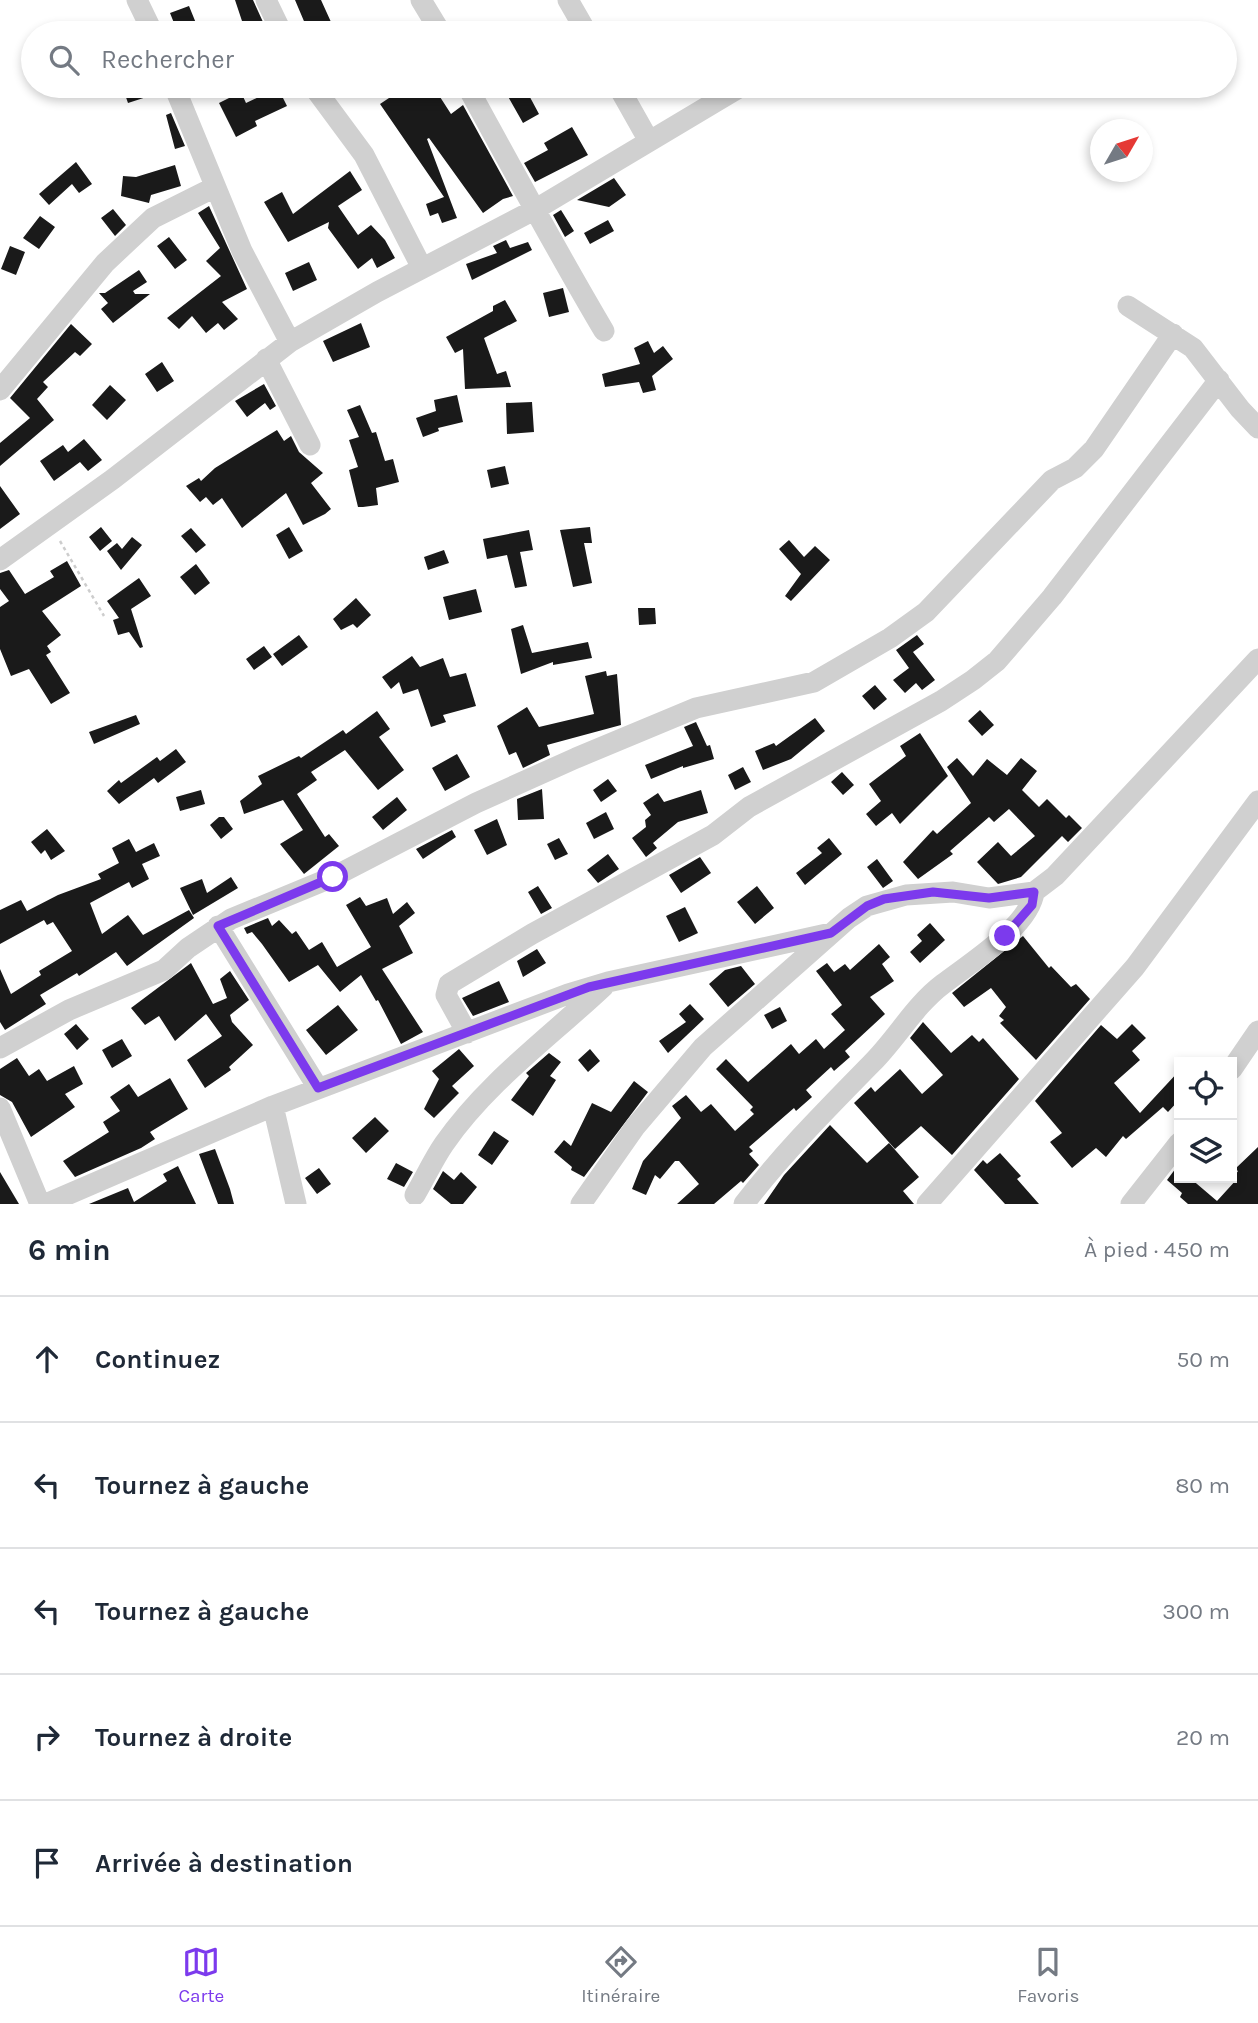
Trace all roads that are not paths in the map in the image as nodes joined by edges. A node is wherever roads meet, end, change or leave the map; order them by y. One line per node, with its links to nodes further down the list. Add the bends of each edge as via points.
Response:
1 (137, 0): 5 (street)
2 (266, 0): 6 (street)
3 (421, 0): 7 (street)
4 (568, 0): 8 (street)
5 (147, 21)
6 (276, 21)
7 (434, 21)
8 (580, 21)
9 (179, 98): 15 (street)
10 (322, 98): 17 (street, via 364,155)
11 (474, 98): 16 (street)
12 (625, 98): 14 (street)
13 (722, 98): 14 (street)
14 (649, 141): 16 (street)
15 (215, 187): 21 (street, via 242,251); 24 (street, via 153,218 105,263)
16 (536, 209): 17 (street); 19 (street, via 553,247)
17 (422, 268): 21 (street)
18 (1128, 306): 20 (street)
19 (604, 331)
20 (1173, 334): 23 (street, via 1193,348); 31 (street, via 1094,449 1075,468 1052,480 934,604 890,638 814,682 669,717 476,803 333,877)
21 (290, 342): 22 (street)
22 (266, 359): 26 (street); 27 (street, via 113,479)
23 (1219, 380): 25 (street); 35 (street, via 997,661 941,701 749,807 713,835 449,984 446,995)
24 (0, 390)
25 (1258, 428)
26 (310, 445)
27 (0, 560)
28 (1258, 659): 30 (street, via 1055,876)
29 (1258, 801): 48 (street, via 1135,967)
30 (1034, 892): 32 (street, via 989,898 933,892 884,899); 47 (street, via 1032,905 1005,936 939,987 770,1169)
31 (218, 926): 36 (street, via 164,971 69,1010); 38 (street)
32 (831, 933): 33 (street); 46 (street, via 704,1047 635,1127)
33 (608, 982): 35 (street); 42 (street, via 473,1109 444,1144)
34 (1258, 1031): 37 (street)
35 (467, 1033): 38 (street)
36 (0, 1048)
37 (1237, 1062)
38 (318, 1088): 39 (street)
39 (273, 1106): 44 (street); 45 (street)
40 (0, 1108): 43 (street)
41 (1174, 1149): 49 (street)
42 (415, 1195)
43 (40, 1204)
44 (46, 1204)
45 (296, 1204)
46 (581, 1204)
47 (744, 1204)
48 (928, 1204)
49 (1131, 1204)

